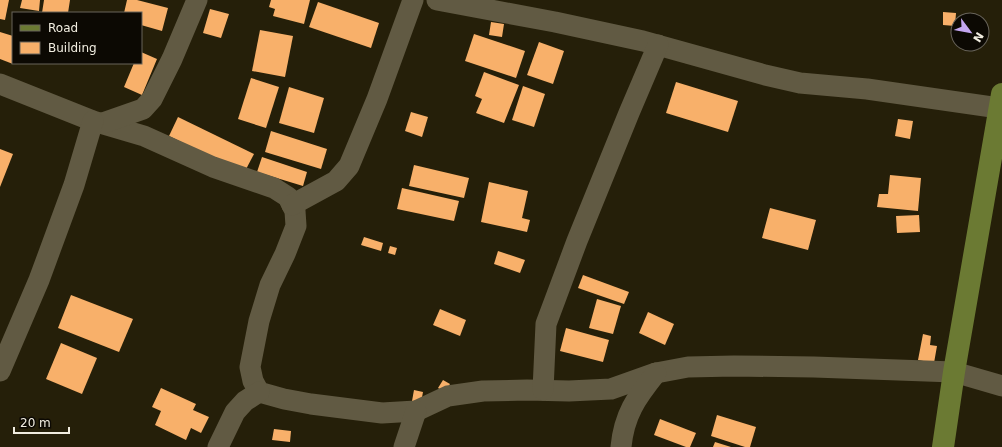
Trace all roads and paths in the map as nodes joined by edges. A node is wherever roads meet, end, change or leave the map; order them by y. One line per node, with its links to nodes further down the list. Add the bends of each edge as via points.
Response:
1 (197, 0): 7 (street, via 158,89 143,109)
2 (413, 0): 10 (street, via 377,99 349,166 336,181)
3 (437, 0): 4 (street)
4 (658, 45): 6 (street, via 800,83); 15 (street, via 577,240 546,324)
5 (0, 84): 8 (street)
6 (1001, 101): 12 (main road)
7 (134, 113): 8 (street); 9 (street, via 132,118)
8 (98, 122): 9 (street); 11 (street, via 47,258)
9 (144, 136): 10 (street, via 213,167 274,188 288,197)
10 (292, 204): 16 (street, via 296,226 270,284 253,345 250,367)
11 (0, 371)
12 (954, 372): 13 (street, via 726,366 688,367); 14 (street); 21 (main road)
13 (656, 373): 15 (street, via 611,390); 20 (street, via 640,392 631,409 623,430)
14 (1002, 386)
15 (543, 390): 17 (street, via 483,391 448,396)
16 (259, 392): 17 (street, via 304,403 358,411 382,413); 18 (street, via 235,412)
17 (416, 410): 19 (street)
18 (218, 447)
19 (404, 447)
20 (621, 447)
21 (943, 447)

